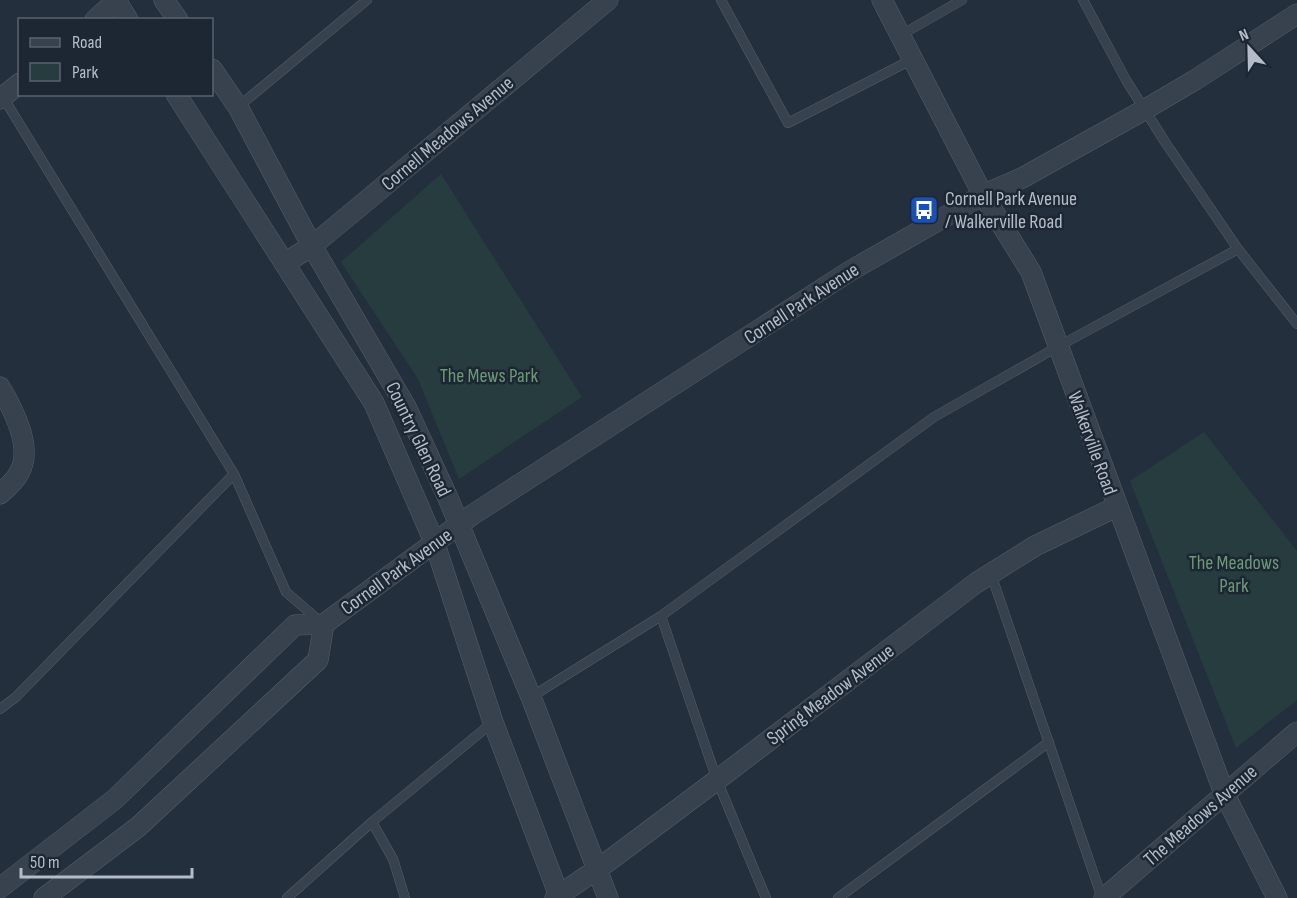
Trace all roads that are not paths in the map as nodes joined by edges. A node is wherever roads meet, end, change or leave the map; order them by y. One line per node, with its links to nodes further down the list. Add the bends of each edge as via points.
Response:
1 (117, 0): 10 (street); 11 (street)
2 (164, 0): 12 (street)
3 (367, 0): 19 (lane)
4 (608, 0): 22 (street, Cornell Meadows Avenue)
5 (721, 0): 14 (lane, via 788,123)
6 (882, 0): 13 (street, Walkerville Road)
7 (962, 0): 13 (lane)
8 (1083, 0): 20 (lane)
9 (1297, 14): 20 (street, Cornell Park Avenue)
10 (97, 18)
11 (127, 18)
12 (177, 18)
13 (901, 35): 14 (street, Walkerville Road)
14 (913, 59): 21 (street, Walkerville Road)
15 (213, 70): 19 (street, Country Glen Road)
16 (18, 85): 18 (street)
17 (177, 96): 24 (street, Country Glen Road)
18 (1, 98): 28 (lane)
19 (238, 107): 22 (street, Country Glen Road)
20 (1144, 110): 21 (street, Cornell Park Avenue, via 1022,178); 23 (lane)
21 (983, 195): 26 (street, Walkerville Road, via 1031,272); 31 (street, Cornell Park Avenue, via 850,271)
22 (312, 246): 24 (street, Cornell Meadows Avenue); 31 (street, Country Glen Road, via 406,407)
23 (1238, 249): 25 (lane); 26 (lane)
24 (285, 263): 32 (street, Country Glen Road, via 374,403)
25 (1297, 324)
26 (1059, 346): 30 (street, Walkerville Road); 34 (lane, via 934,417)
27 (0, 387): 29 (street, via 21,435 24,452 20,472)
28 (234, 474): 35 (lane, via 286,592); 37 (lane)
29 (0, 494)
30 (1116, 507): 33 (street, Spring Meadow Avenue, via 1035,546); 42 (street, Walkerville Road)
31 (459, 524): 32 (street, Cornell Park Avenue); 36 (street, Country Glen Road)
32 (435, 544): 35 (street, Cornell Park Avenue); 38 (street, Country Glen Road)
33 (991, 573): 40 (lane); 41 (street, Spring Meadow Avenue)
34 (661, 616): 36 (lane); 41 (lane)
35 (324, 624): 45 (street, Cornell Park Avenue, via 295,625 115,799); 47 (street, Cornell Park Avenue, via 318,660 138,827)
36 (531, 697): 44 (street, Country Glen Road)
37 (0, 709)
38 (493, 722): 43 (lane); 46 (street, Country Glen Road)
39 (1297, 732): 42 (street, The Meadows Avenue)
40 (1049, 742): 52 (lane); 53 (lane)
41 (717, 780): 44 (street, Spring Meadow Avenue); 51 (lane)
42 (1224, 793): 53 (street, The Meadows Avenue); 54 (street, Walkerville Road)
43 (372, 822): 48 (lane); 49 (lane, via 393,859)
44 (597, 869): 46 (street, Spring Meadow Avenue); 50 (street, Country Glen Road)
45 (0, 888)
46 (558, 897)
47 (44, 898)
48 (287, 898)
49 (405, 898)
50 (608, 898)
51 (766, 898)
52 (838, 898)
53 (1103, 898)
54 (1277, 898)

